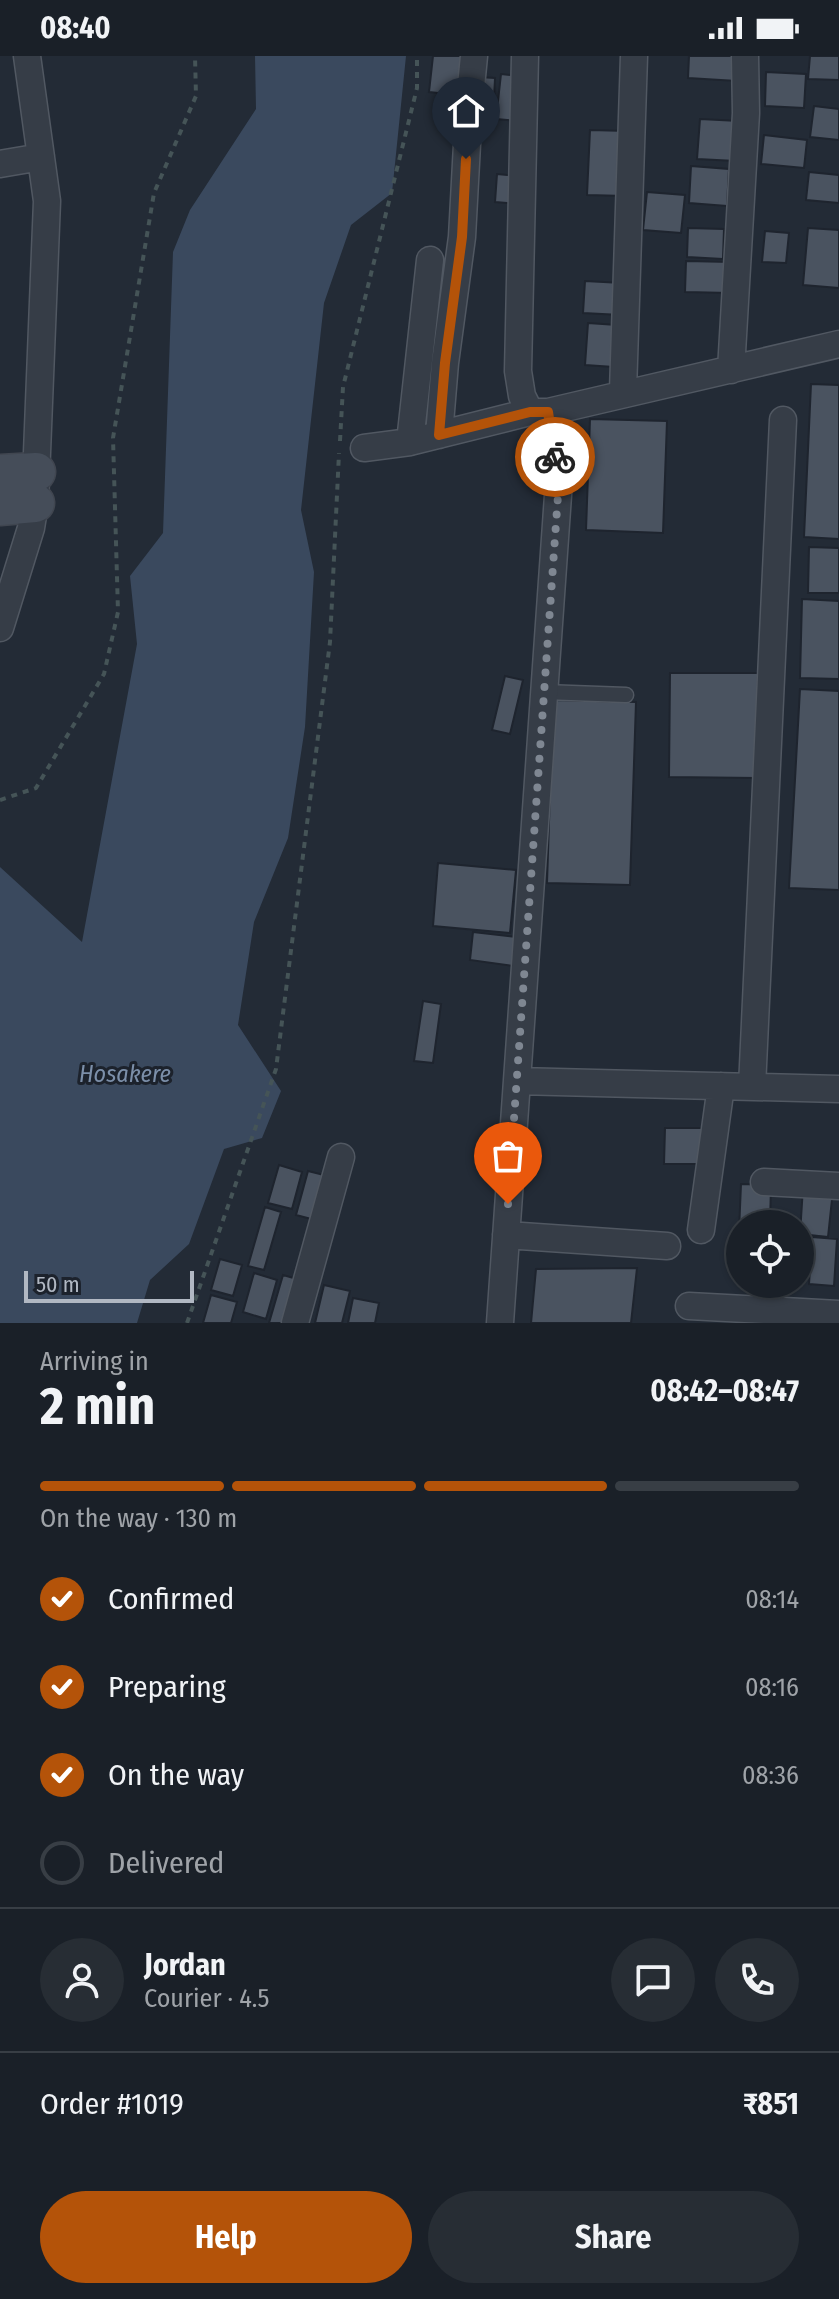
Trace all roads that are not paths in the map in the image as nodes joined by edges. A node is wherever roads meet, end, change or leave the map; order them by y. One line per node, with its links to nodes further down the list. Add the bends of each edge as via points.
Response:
1 (27, 56): 6 (street)
2 (474, 56): 14 (street, via 462,237)
3 (525, 56): 12 (street, via 518,371 522,396)
4 (634, 56): 11 (street)
5 (745, 56): 10 (street)
6 (41, 157): 7 (street); 17 (street, via 47,201)
7 (0, 164)
8 (430, 260): 15 (street)
9 (839, 344): 10 (street)
10 (731, 370): 11 (street)
11 (620, 395): 12 (street)
12 (539, 412): 14 (street); 19 (street, via 559,481)
13 (783, 420): 23 (street)
14 (439, 435): 15 (street)
15 (410, 442): 16 (street)
16 (364, 448)
17 (18, 489): 18 (street, via 31,528)
18 (0, 628)
19 (544, 692): 20 (lane); 21 (street)
20 (626, 695)
21 (517, 1081): 22 (street); 29 (street)
22 (721, 1086): 23 (street); 28 (street)
23 (752, 1087): 24 (street)
24 (839, 1089)
25 (341, 1157): 33 (street)
26 (764, 1182): 27 (street)
27 (839, 1186)
28 (701, 1230)
29 (506, 1235): 30 (street); 34 (street)
30 (667, 1246)
31 (689, 1306): 32 (street)
32 (839, 1314)
33 (295, 1323)
34 (500, 1323)

